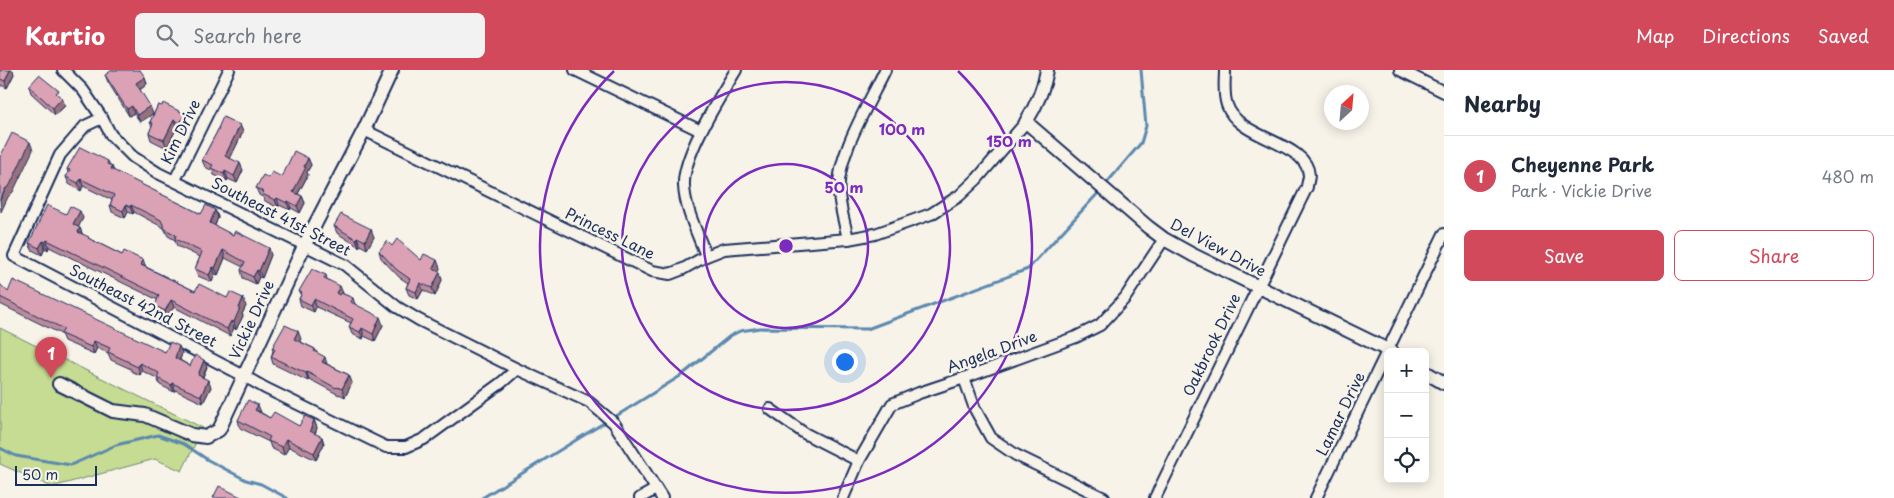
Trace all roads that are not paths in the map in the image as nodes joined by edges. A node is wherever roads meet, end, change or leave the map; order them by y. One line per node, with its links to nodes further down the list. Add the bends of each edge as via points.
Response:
1 (64, 70): 11 (street, Southeast 41st Street)
2 (229, 70): 15 (street, Kim Drive)
3 (392, 70): 13 (street, Vickie Drive)
4 (575, 70): 14 (street)
5 (736, 70): 14 (street)
6 (885, 70): 17 (street, via 852,136 841,168 838,192)
7 (1047, 70): 12 (street, via 1036,106)
8 (1225, 70): 21 (street, Oakbrook Drive, via 1224,94 1233,117 1248,130 1291,150 1304,161 1309,175 1307,187)
9 (1400, 70): 10 (street)
10 (1444, 92)
11 (102, 118): 15 (street, Southeast 41st Street, via 111,135 133,157); 29 (street, Southeast 42nd Street, via 85,126 60,155 14,256)
12 (1026, 122): 17 (street, Princess Lane, via 959,196 931,214 875,234); 18 (street, Del View Drive)
13 (364, 130): 19 (street, Vickie Drive); 20 (street, Princess Lane, via 652,271 670,274)
14 (701, 131): 20 (street, via 687,166 684,184)
15 (174, 180): 19 (street, Southeast 41st Street)
16 (1444, 234): 23 (street, Lamar Drive)
17 (848, 239): 20 (street, Princess Lane, via 742,247)
18 (1164, 239): 21 (street, Del View Drive); 30 (street, Angela Drive, via 1125,298 1100,325)
19 (305, 244): 26 (street, Southeast 41st Street, via 345,264 397,307 419,320); 29 (street, Vickie Drive)
20 (706, 256)
21 (1257, 288): 22 (street, Del View Drive); 40 (street, Oakbrook Drive)
22 (1384, 348)
23 (1391, 348)
24 (1384, 363): 41 (street, Lamar Drive)
25 (1429, 368): 28 (street)
26 (517, 369): 29 (street, Southeast 42nd Street, via 424,439 406,447 386,447); 35 (street, Southeast 41st Street, via 589,402 614,423)
27 (1429, 374): 31 (street)
28 (1444, 374)
29 (244, 376): 32 (street, Vickie Drive, via 219,430 206,437 192,435 145,415 113,411)
30 (964, 378): 34 (street, Angela Drive, via 892,404); 39 (street, via 975,409 991,438 1016,455)
31 (1444, 383)
32 (59, 384)
33 (770, 410): 34 (street, via 804,433)
34 (859, 461): 38 (street, Angela Drive)
35 (656, 489): 36 (street); 37 (street, Southeast 41st Street)
36 (640, 498)
37 (662, 498)
38 (842, 498)
39 (1104, 498)
40 (1155, 498)
41 (1316, 498)

